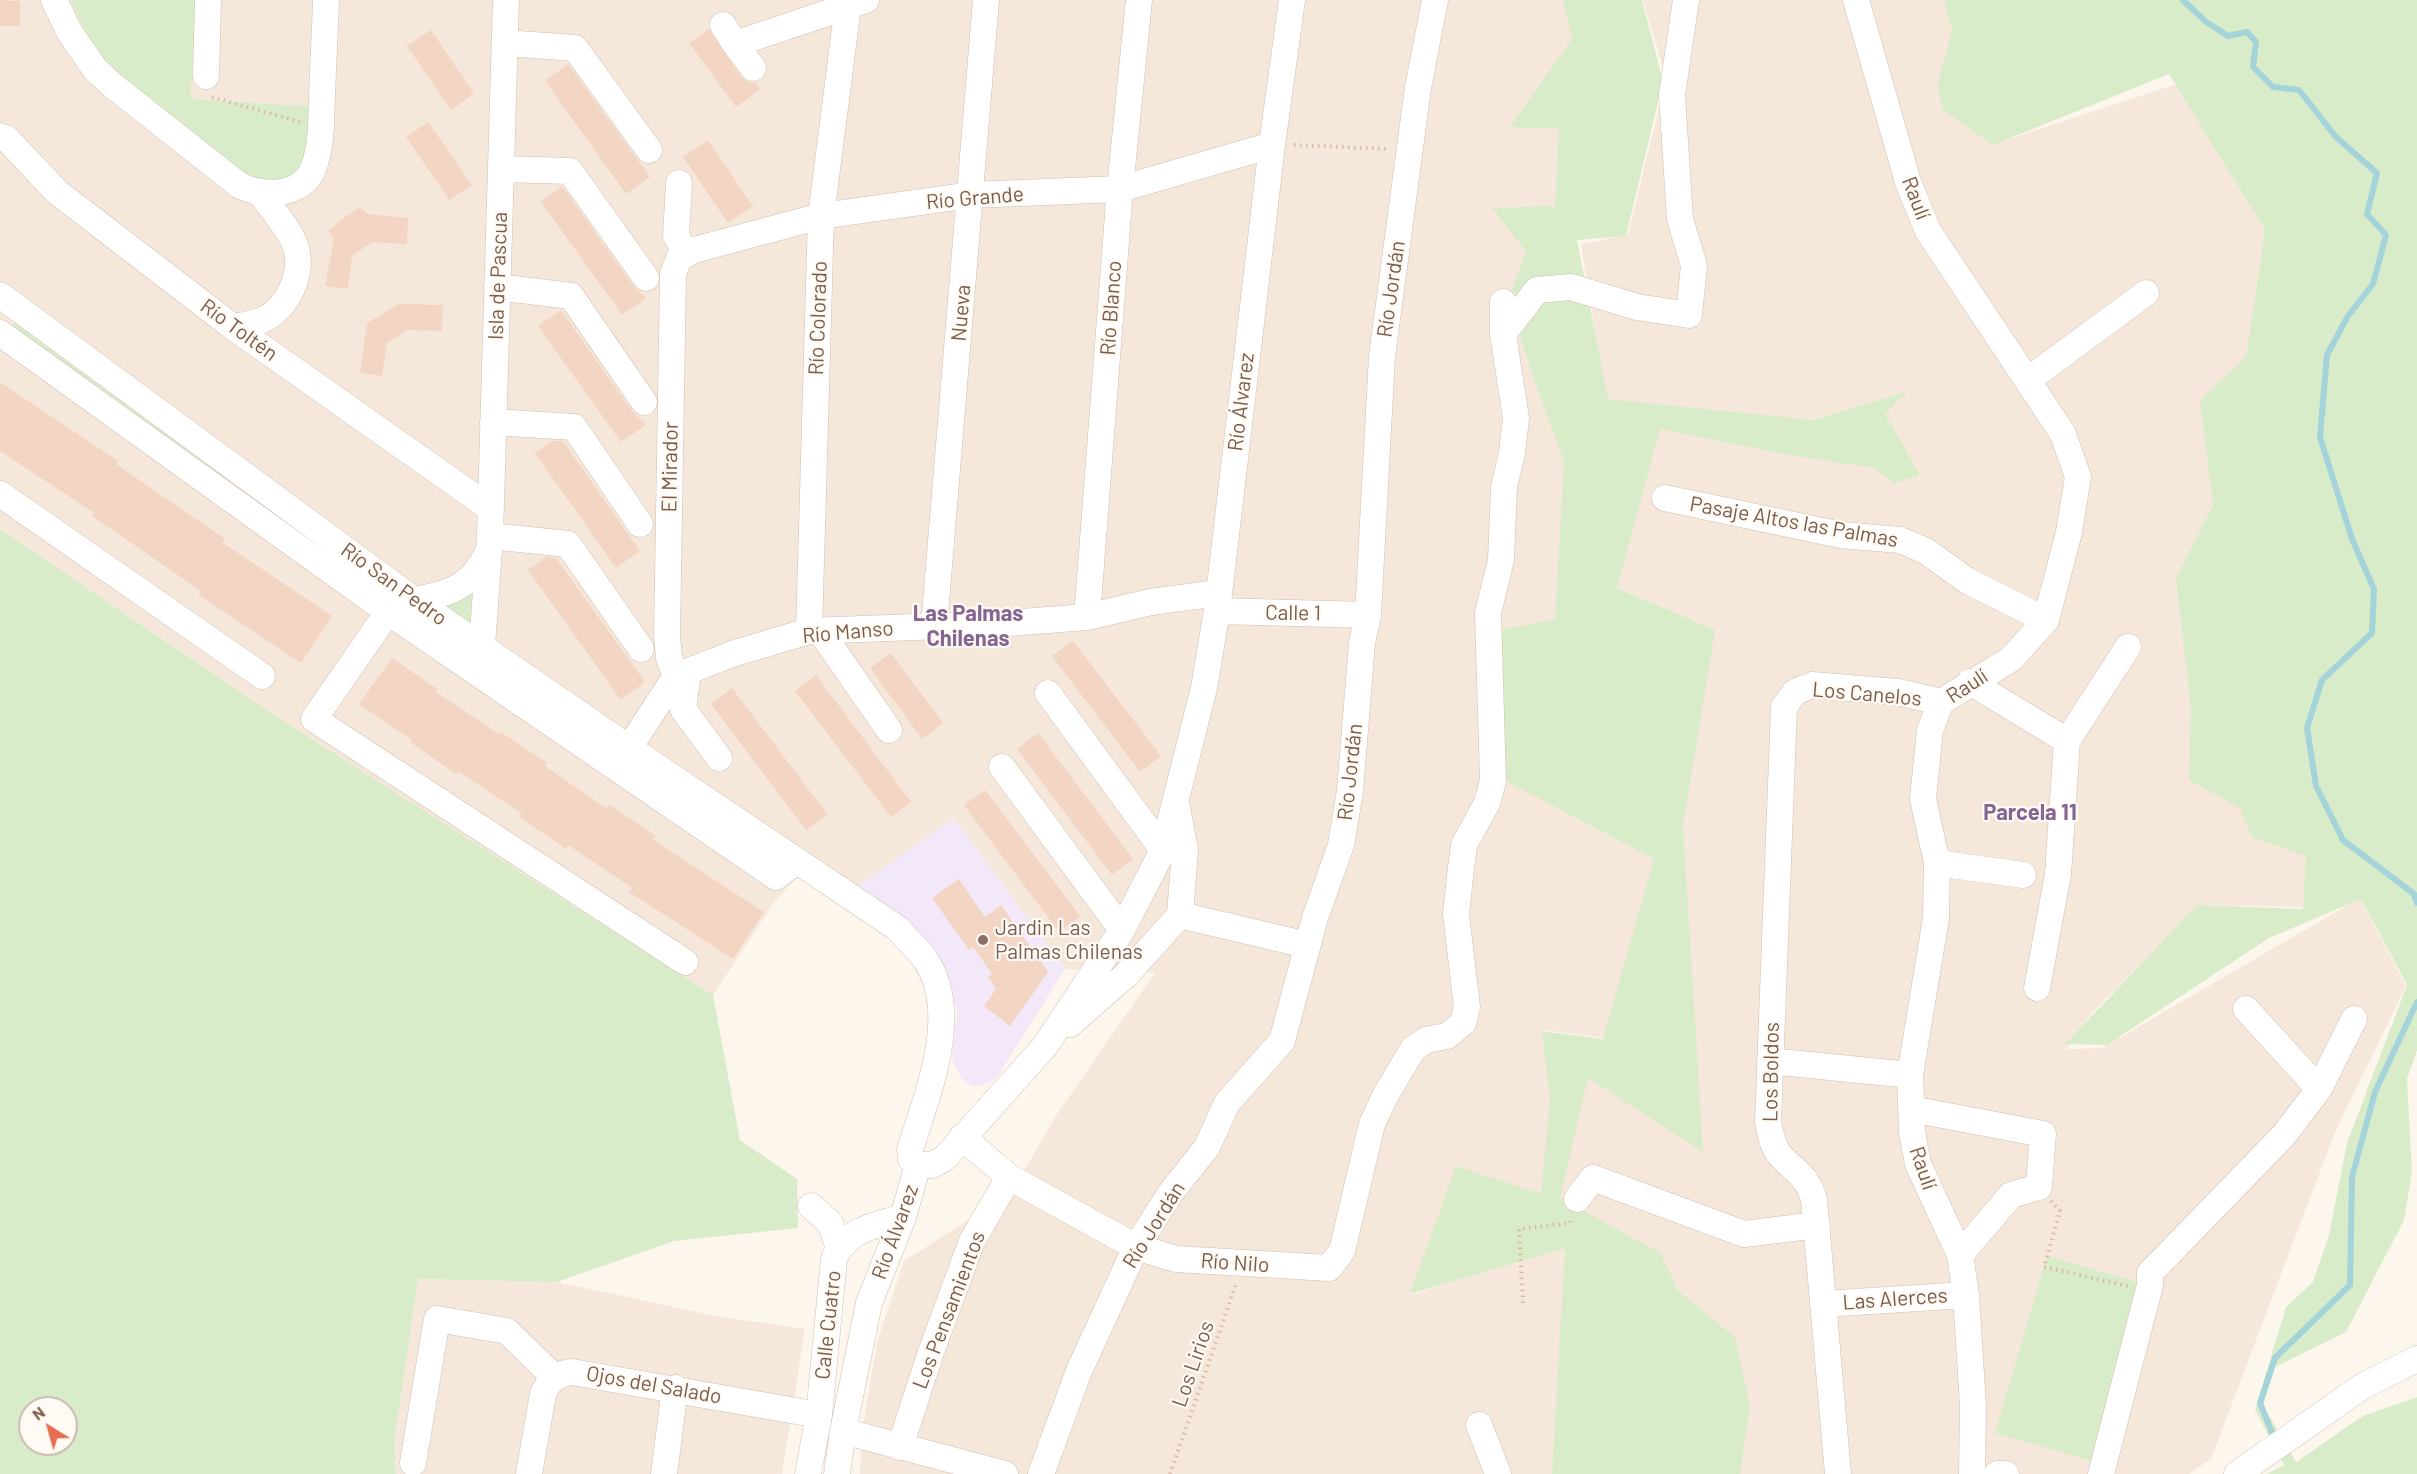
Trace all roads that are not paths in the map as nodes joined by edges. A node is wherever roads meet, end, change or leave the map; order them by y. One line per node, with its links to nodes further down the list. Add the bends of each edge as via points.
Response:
1 (54, 0): 21 (street, via 81,50 112,85 238,185)
2 (208, 0): 14 (street)
3 (326, 0): 21 (street, via 321,125 314,168 297,186)
4 (506, 0): 12 (street, Isla de Pascua)
5 (986, 0): 22 (street, Nueva)
6 (1139, 0): 20 (street, Río Blanco)
7 (1292, 0): 16 (street, Río Álvarez)
8 (1435, 0): 43 (street, Río Jordán, via 1418,88 1382,356)
9 (1686, 0): 32 (street, via 1672,94 1680,219 1694,266 1689,315 1637,307 1571,286 1537,290)
10 (1856, 0): 33 (street, Raulí, via 1908,182 1928,231)
11 (857, 3): 13 (street, via 735,36); 23 (street, Río Colorado)
12 (505, 43): 17 (street, via 575,48); 18 (street, Isla de Pascua)
13 (753, 68)
14 (206, 76)
15 (0, 136): 30 (street, Río Toltén, via 57,192)
16 (1272, 145): 20 (street, Río Grande); 42 (street, Río Álvarez)
17 (649, 150)
18 (502, 170): 25 (street, via 570,171); 26 (street, Isla de Pascua)
19 (679, 183): 24 (street, via 676,236)
20 (1120, 189): 22 (street, Río Grande); 44 (street, Río Blanco)
21 (261, 194): 30 (street, via 294,241 298,263 293,286 282,306 261,321)
22 (971, 195): 23 (street, Río Grande); 46 (street, Nueva)
23 (821, 216): 24 (street, Río Grande); 47 (street, Río Colorado)
24 (682, 256): 51 (street, El Mirador, via 673,274 667,636 669,658)
25 (646, 278)
26 (497, 288): 34 (street, via 571,296); 35 (street, Isla de Pascua)
27 (2146, 293): 33 (street)
28 (0, 295): 41 (street, Río San Pedro)
29 (1503, 302): 32 (street)
30 (233, 327): 38 (street, Río Toltén)
31 (0, 333): 41 (street, Río San Pedro)
32 (1503, 334): 86 (street, Río Nilo, via 1516,418 1504,488 1501,560 1488,613 1493,781 1487,803 1464,845 1456,914 1467,1007 1462,1023 1447,1036 1426,1040 1413,1049 1400,1070 1372,1124 1342,1251 1329,1268 1176,1259)
33 (2028, 380): 45 (street, Raulí, via 2063,434 2078,477 2069,532)
34 (644, 402)
35 (493, 422): 38 (street, Isla de Pascua); 39 (street, via 574,427)
36 (0, 494): 52 (street)
37 (1665, 498): 45 (street, Pasaje Altos las Palmas, via 1841,535 1900,540)
38 (490, 508): 40 (street, Isla de Pascua)
39 (640, 524)
40 (490, 544): 41 (street, via 473,578 458,588 440,596); 48 (street, Isla de Pascua); 50 (street, via 568,544)
41 (402, 601): 48 (street, Río San Pedro); 64 (street, Río San Pedro, via 776,877); 70 (street, via 314,719)
42 (1217, 602): 43 (street, Calle 1); 44 (street, Río Manso, via 1150,602); 62 (street, Río Álvarez, via 1204,688)
43 (1368, 615): 69 (street, Río Jordán, via 1341,845)
44 (1087, 617): 46 (street, Río Manso)
45 (2046, 620): 53 (street, Raulí, via 2011,659)
46 (934, 626): 47 (street, Río Manso)
47 (815, 631): 51 (street, Río Manso, via 732,654); 57 (street)
48 (482, 645): 59 (street, Río San Pedro)
49 (2128, 647): 58 (street)
50 (641, 649)
51 (682, 674): 59 (street); 60 (street, via 683,709)
52 (262, 676)
53 (1970, 682): 56 (street, Raulí); 58 (street)
54 (1795, 692): 56 (street, Los Canelos, via 1812,685 1898,692); 75 (street, Los Boldos, via 1784,707)
55 (1048, 693): 63 (street)
56 (1941, 702): 65 (street, Raulí, via 1930,730 1923,799)
57 (889, 730)
58 (2067, 741): 71 (street, via 2058,874)
59 (629, 748): 64 (street, Río San Pedro)
60 (719, 758)
61 (1002, 767): 68 (street)
62 (1175, 802): 63 (street, Río Álvarez); 67 (street, Río Álvarez, via 1185,850)
63 (1163, 850): 68 (street, Río Álvarez)
64 (797, 861): 80 (street, Río San Pedro, via 897,928 925,960 935,983 941,1009 939,1053 910,1150 911,1159)
65 (1937, 863): 66 (street); 76 (street, Raulí, via 1936,918)
66 (2023, 875)
67 (1180, 915): 69 (street); 74 (street, Río Álvarez, via 1126,975)
68 (1122, 930): 74 (street, Río Álvarez)
69 (1307, 945): 86 (street, Río Jordán, via 1282,1041 1227,1103 1207,1147 1172,1191)
70 (685, 962)
71 (2037, 988)
72 (2246, 1009): 77 (street)
73 (2354, 1019): 77 (street)
74 (1045, 1046): 79 (street, Río Álvarez)
75 (1770, 1061): 76 (street); 85 (street, Los Boldos, via 1771,1138 1778,1153 1803,1175 1810,1187)
76 (1910, 1075): 78 (street, Raulí)
77 (2319, 1089): 110 (street, via 2284,1135 2150,1273)
78 (1911, 1109): 88 (street, Raulí, via 1918,1164); 88 (street, via 2043,1134 2039,1187 2012,1195)
79 (962, 1137): 80 (street, Río Álvarez, via 945,1158 932,1165); 81 (street, Río Nilo)
80 (918, 1165): 84 (street, Río Álvarez)
81 (1009, 1177): 86 (street, Río Nilo); 97 (street, Los Pensamientos, via 972,1241)
82 (1577, 1199): 85 (street, via 1593,1178 1744,1234)
83 (811, 1206): 87 (street, via 830,1223)
84 (903, 1217): 87 (street, Calle Cuatro, via 861,1231); 96 (street, Río Álvarez, via 869,1302)
85 (1816, 1225): 90 (street, Los Boldos)
86 (1136, 1247): 104 (street, Río Jordán, via 1079,1371)
87 (838, 1248): 94 (street, Calle Cuatro)
88 (1960, 1255): 89 (street, Raulí)
89 (1966, 1295): 90 (street, Las Alerces); 107 (street, Raulí, via 1973,1406)
90 (1824, 1304): 106 (street, Los Boldos)
91 (2417, 1359): 111 (street, via 2362,1386)
92 (554, 1377): 93 (street, Ojos del Salado, via 572,1372); 98 (street, via 507,1331 437,1319); 99 (street, Ojos del Salado, via 543,1394)
93 (675, 1388): 94 (street, Ojos del Salado); 100 (street)
94 (819, 1415): 101 (street, Calle Cuatro)
95 (1479, 1425): 105 (street)
96 (843, 1431): 97 (street); 102 (street, Río Álvarez)
97 (900, 1448): 103 (street)
98 (413, 1463)
99 (529, 1474)
100 (664, 1474)
101 (808, 1474)
102 (837, 1474)
103 (1005, 1474)
104 (1041, 1474)
105 (1498, 1474)
106 (1838, 1474)
107 (1972, 1474)
108 (1997, 1474): 109 (street)
109 (2006, 1474)
110 (2101, 1474)
111 (2236, 1474)

